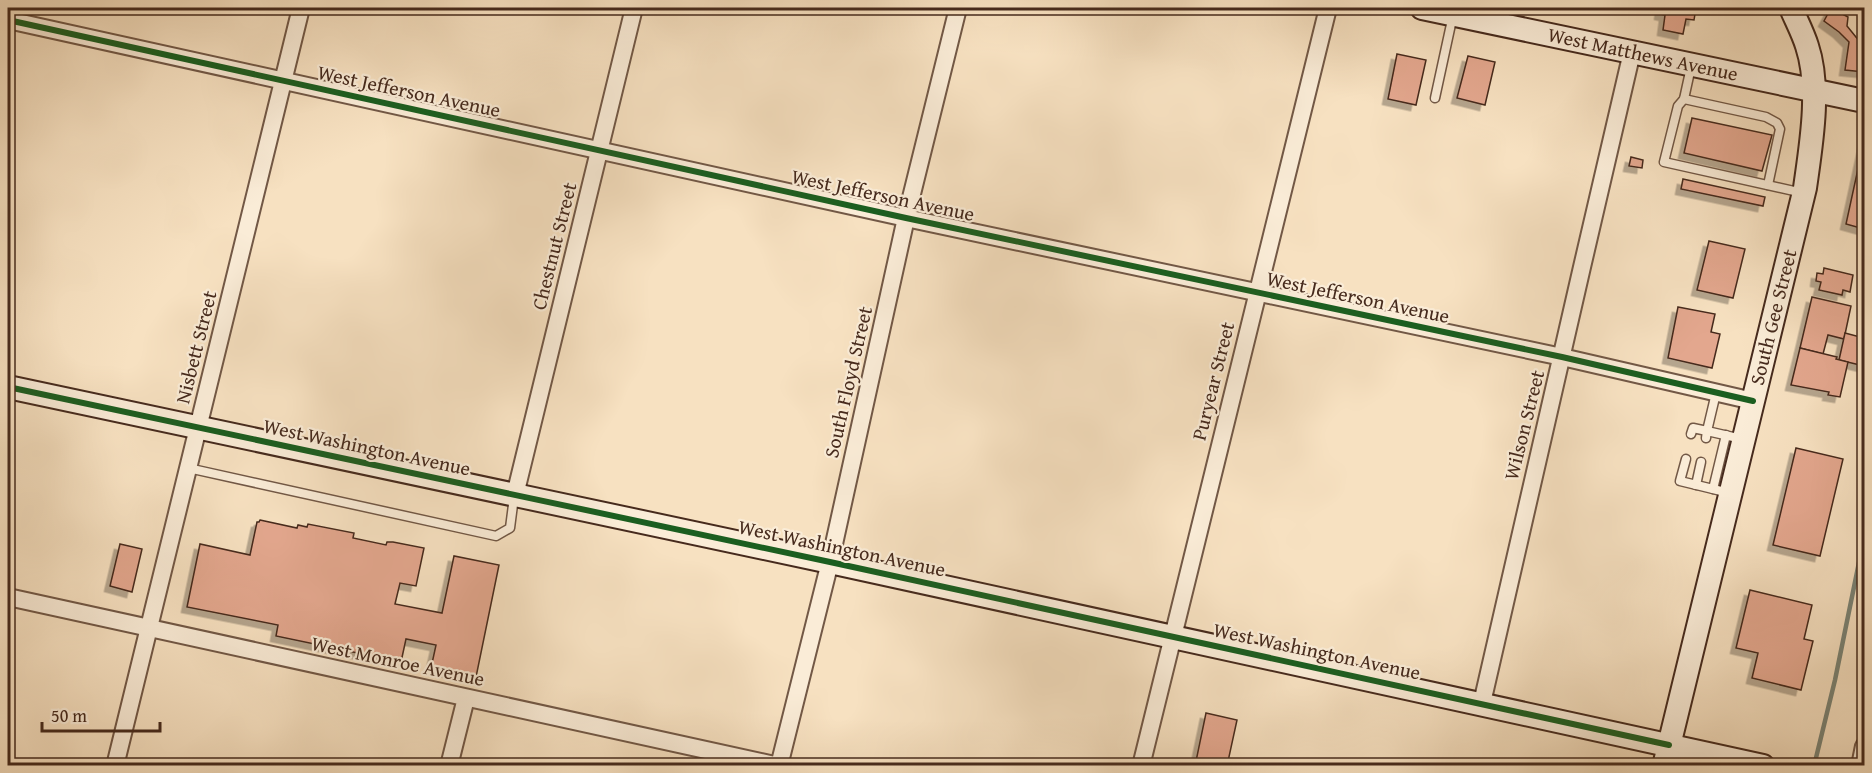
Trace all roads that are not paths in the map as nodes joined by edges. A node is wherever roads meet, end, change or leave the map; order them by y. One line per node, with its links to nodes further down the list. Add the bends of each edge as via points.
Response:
1 (301, 8): 11 (street, Nisbett Street)
2 (634, 8): 16 (street, Chestnut Street)
3 (958, 8): 19 (street, South Floyd Street)
4 (1328, 8): 20 (street, Puryear Street)
5 (1422, 8): 7 (street, West Matthews Avenue)
6 (1791, 8): 12 (street, South Gee Street, via 1808,47)
7 (1453, 14): 9 (street, West Matthews Avenue); 13 (lane)
8 (8, 20): 11 (street, West Jefferson Avenue)
9 (1632, 52): 10 (street, West Matthews Avenue); 21 (street, Wilson Street)
10 (1692, 65): 12 (street, West Matthews Avenue); 14 (lane)
11 (284, 80): 16 (street, West Jefferson Avenue); 25 (street, Nisbett Street)
12 (1814, 90): 15 (street, West Matthews Avenue); 18 (street, South Gee Street, via 1812,140)
13 (1436, 98)
14 (1684, 99): 17 (lane, via 1766,117 1777,123 1780,129); 17 (lane, via 1678,106 1664,162)
15 (1864, 100)
16 (600, 150): 19 (street, West Jefferson Avenue); 34 (street, Chestnut Street)
17 (1768, 185): 18 (lane)
18 (1803, 193): 24 (street, South Gee Street)
19 (906, 218): 20 (street, West Jefferson Avenue); 35 (street, South Floyd Street)
20 (1257, 292): 21 (street, West Jefferson Avenue); 38 (street, Puryear Street)
21 (1562, 357): 23 (street, West Jefferson Avenue); 40 (street, Wilson Street)
22 (8, 387): 25 (street, West Washington Avenue)
23 (1716, 393): 24 (street, West Jefferson Avenue); 27 (lane)
24 (1753, 401): 28 (street, South Gee Street)
25 (198, 428): 31 (street, Nisbett Street); 34 (street, West Washington Avenue)
26 (1691, 434): 27 (lane, via 1693,428)
27 (1707, 434): 28 (lane)
28 (1735, 437): 33 (street, South Gee Street)
29 (1686, 459): 32 (lane, via 1680,481)
30 (1701, 462): 32 (lane)
31 (188, 468): 34 (lane, via 496,536 510,528); 37 (street, Nisbett Street)
32 (1696, 485): 33 (lane)
33 (1722, 491): 42 (street, South Gee Street)
34 (515, 495): 35 (street, West Washington Avenue)
35 (830, 562): 38 (street, West Washington Avenue); 45 (street, South Floyd Street)
36 (8, 597): 37 (street, West Monroe Avenue)
37 (148, 628): 39 (street, West Monroe Avenue); 43 (street, Nisbett Street)
38 (1172, 637): 40 (street, West Washington Avenue); 46 (street, Puryear Street)
39 (466, 698): 44 (street); 45 (street, West Monroe Avenue)
40 (1482, 703): 42 (street, West Washington Avenue)
41 (1864, 746): 48 (street)
42 (1667, 755): 47 (street, West Washington Avenue)
43 (115, 765)
44 (449, 765)
45 (779, 765)
46 (1141, 765)
47 (1755, 765)
48 (1860, 765)

